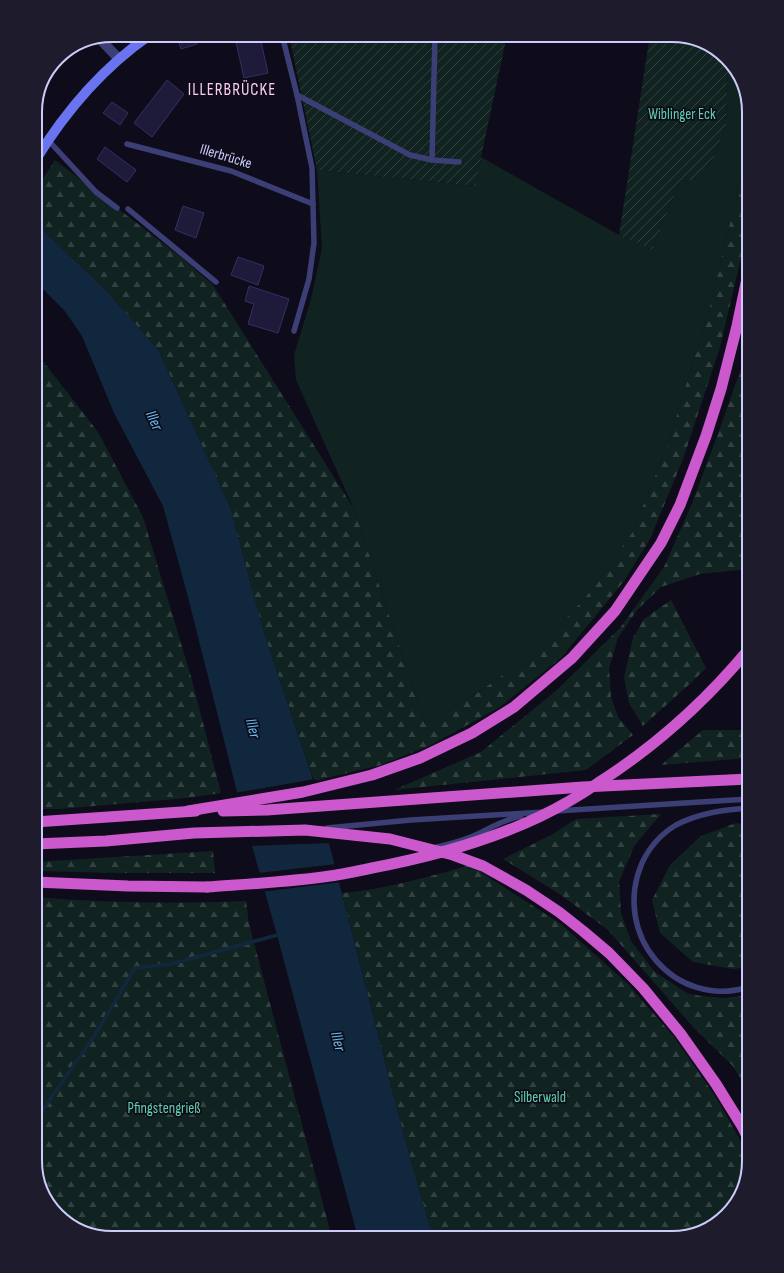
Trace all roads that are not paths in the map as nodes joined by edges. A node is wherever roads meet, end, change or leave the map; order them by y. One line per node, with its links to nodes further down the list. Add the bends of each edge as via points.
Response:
1 (141, 42): 5 (main road)
2 (284, 42): 6 (lane)
3 (435, 42): 10 (lane)
4 (104, 43): 5 (street)
5 (119, 59): 7 (main road, via 76,102)
6 (297, 95): 10 (lane, via 410,156); 12 (lane, via 312,168)
7 (48, 140): 9 (main road); 13 (lane, via 96,192)
8 (127, 144): 12 (lane, Illerbrücke, via 231,171)
9 (42, 150)
10 (432, 160): 11 (lane)
11 (459, 162)
12 (313, 204): 17 (lane, via 314,243 309,279)
13 (117, 208)
14 (128, 210): 15 (lane)
15 (216, 282)
16 (742, 302): 22 (highway, via 721,390 680,505 661,543 615,611 572,658 514,707 472,733 420,758 372,775 302,792)
17 (294, 331)
18 (742, 657): 28 (highway, bridge, via 706,698 627,765 576,798 540,817 468,845 416,860 330,876 257,884 207,887)
19 (742, 779): 22 (highway, via 583,787 267,810)
20 (742, 799): 23 (lane)
21 (742, 809): 29 (lane, via 717,811 674,826 653,845 644,860 635,883 634,900 635,919 642,940 654,959 671,974 707,990)
22 (188, 811): 24 (highway)
23 (538, 812): 25 (lane); 27 (lane, via 514,817 477,835)
24 (42, 821)
25 (305, 830): 26 (highway, via 194,833); 27 (highway, via 390,839)
26 (42, 844)
27 (429, 849): 30 (highway, via 483,866 506,878 559,912 608,953 643,988 680,1032)
28 (42, 882)
29 (742, 988)
30 (742, 1126)

